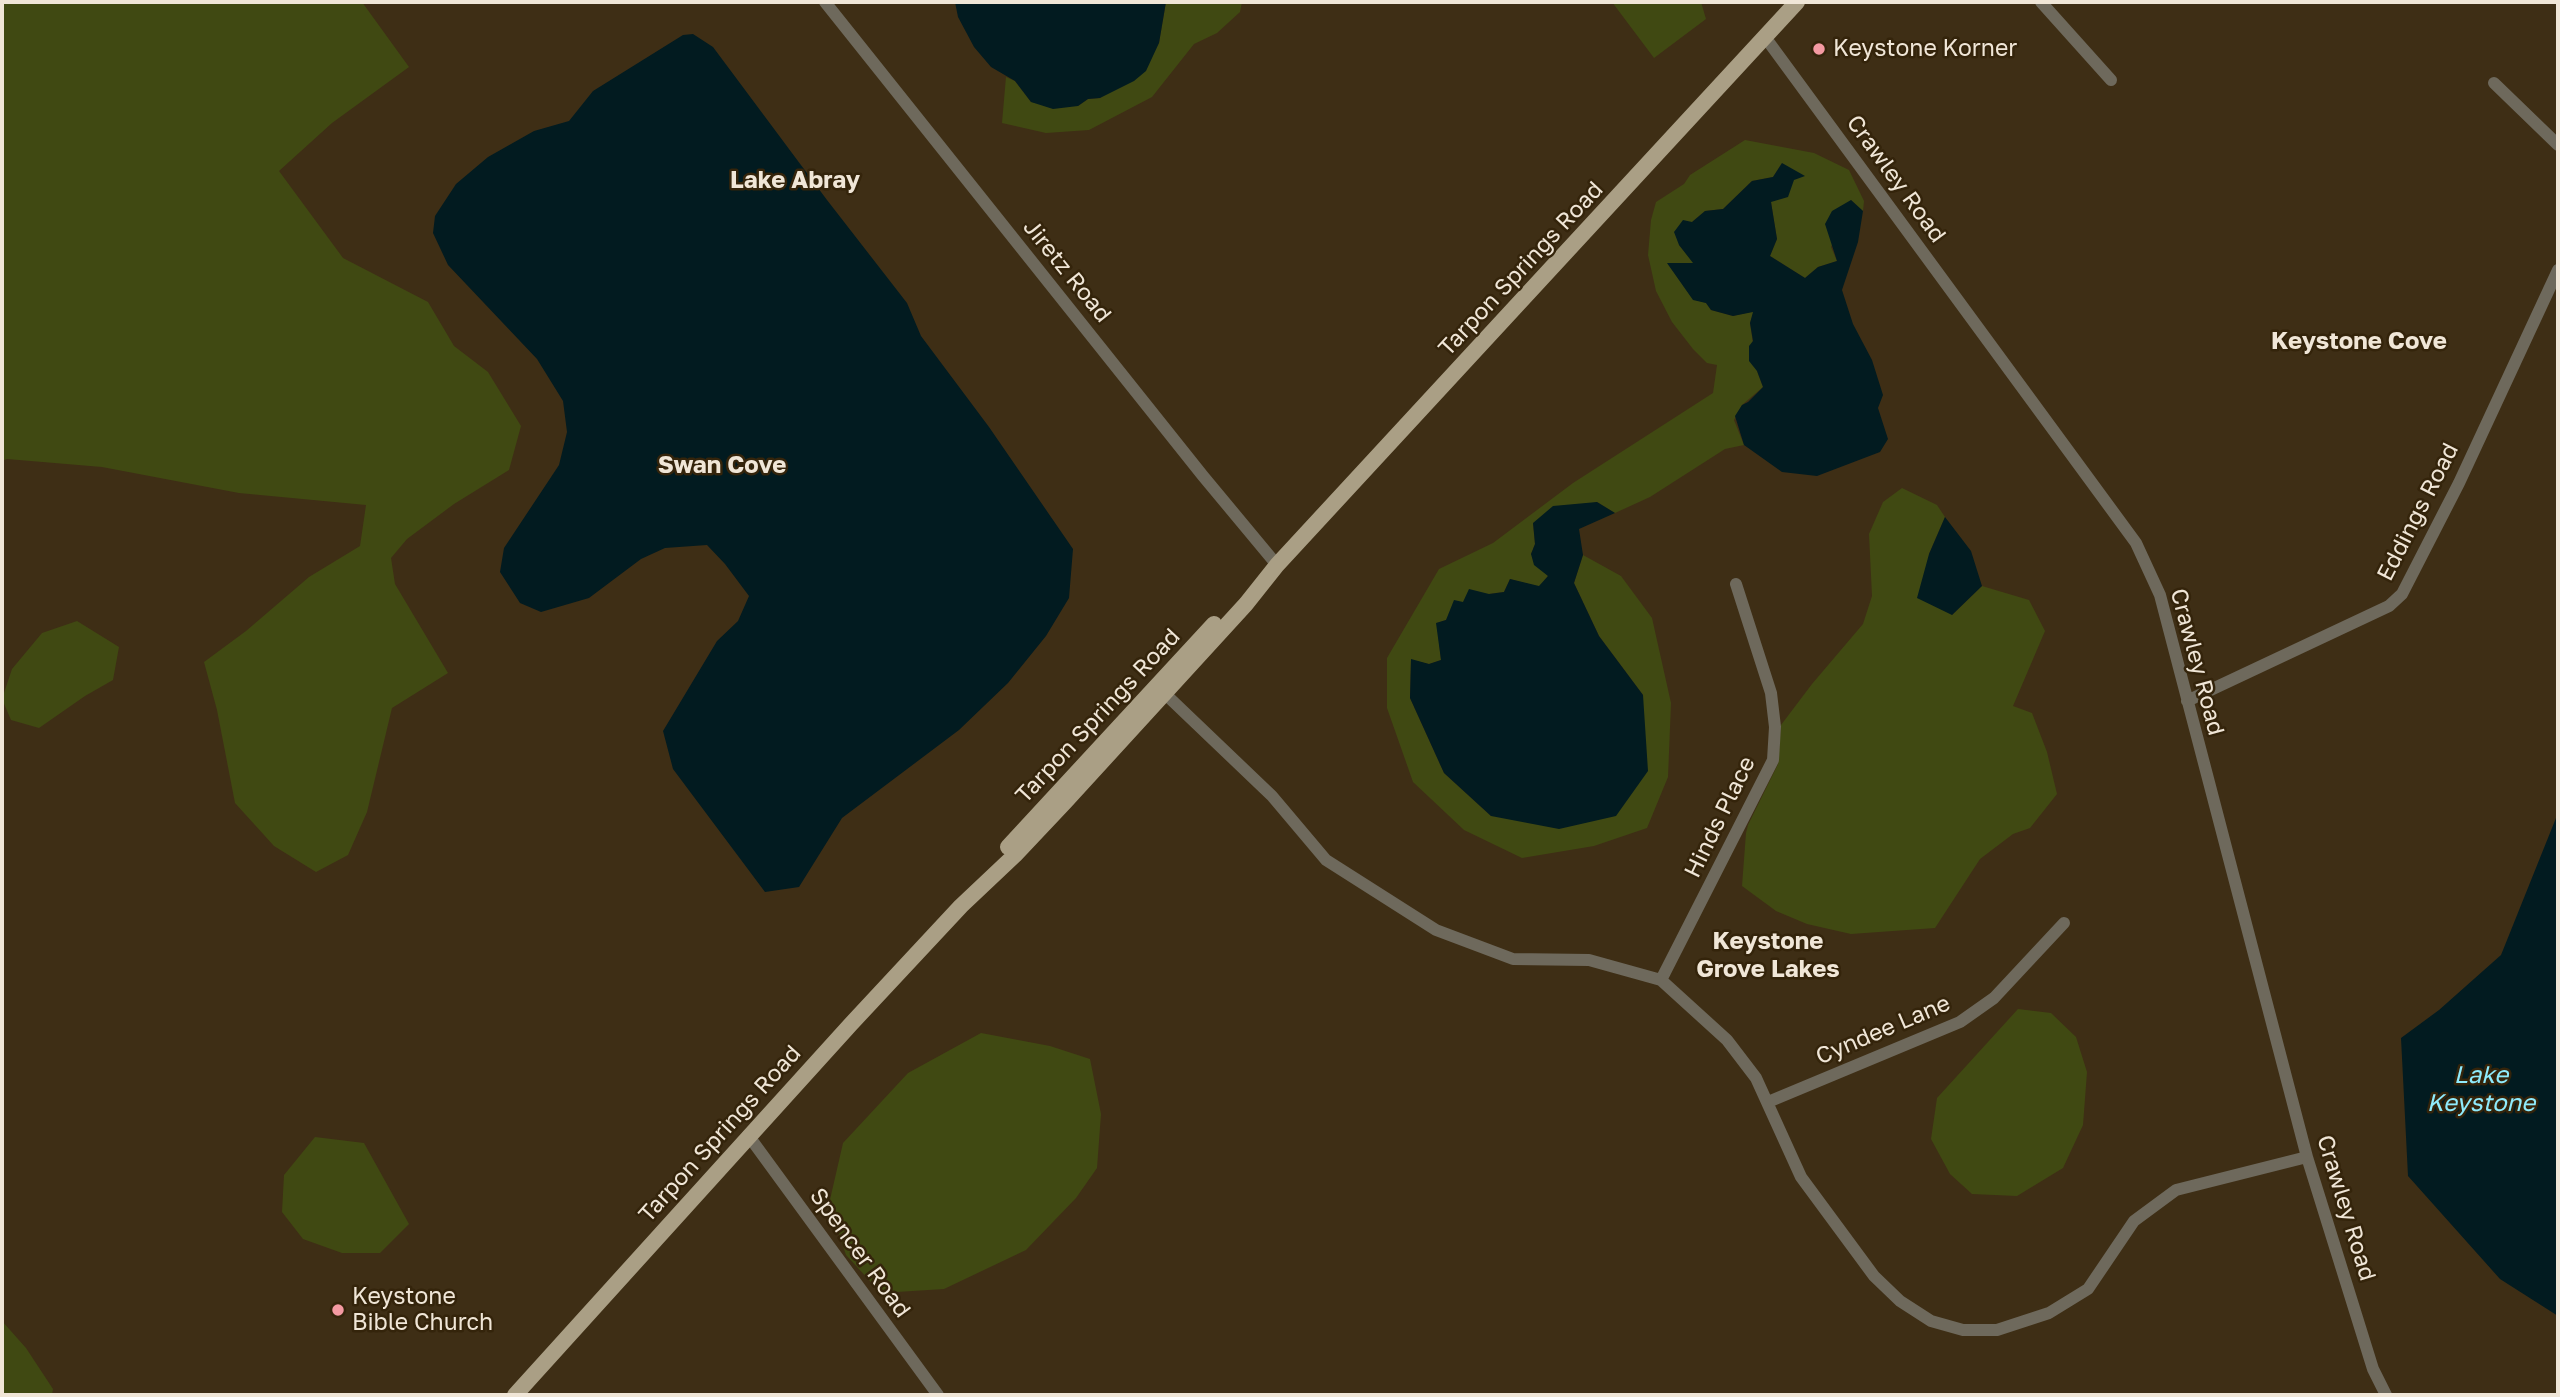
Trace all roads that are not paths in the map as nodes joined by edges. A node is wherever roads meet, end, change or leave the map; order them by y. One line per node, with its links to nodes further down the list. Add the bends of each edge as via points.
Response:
1 (825, 2): 9 (street, Jiretz Road)
2 (1797, 2): 4 (main road, Tarpon Springs Road)
3 (2041, 2): 5 (street)
4 (1765, 37): 9 (main road, Tarpon Springs Road); 12 (street, Crawley Road, via 2136,543 2160,595)
5 (2111, 80)
6 (2494, 83): 7 (street)
7 (2558, 145)
8 (2558, 270): 12 (street, Eddings Road, via 2402,594 2389,606)
9 (1277, 565): 11 (main road, Tarpon Springs Road, via 1246,604)
10 (1736, 584): 14 (street, Hinds Place, via 1771,693 1773,760)
11 (1161, 690): 14 (street, via 1272,796 1326,860 1436,930 1513,959 1589,960); 16 (main road, Tarpon Springs Road, via 1015,855 961,906)
12 (2187, 701): 17 (street, Crawley Road)
13 (2064, 923): 15 (street, Cyndee Lane, via 1994,998 1960,1022)
14 (1661, 980): 15 (street, via 1727,1040)
15 (1768, 1102): 17 (street, via 1801,1177 1874,1276 1900,1301 1931,1321 1963,1330 1997,1330 2049,1313 2088,1289 2134,1221 2176,1190)
16 (748, 1135): 18 (main road, Tarpon Springs Road); 19 (street, Spencer Road)
17 (2307, 1157): 20 (street, Crawley Road, via 2373,1369)
18 (516, 1395)
19 (938, 1395)
20 (2386, 1395)

